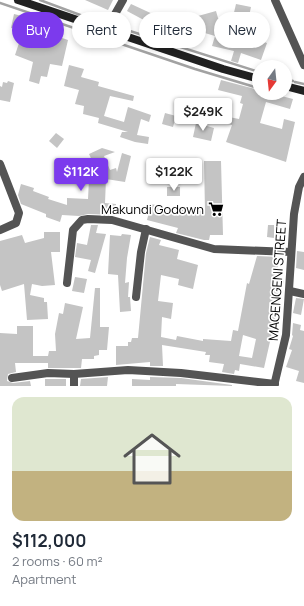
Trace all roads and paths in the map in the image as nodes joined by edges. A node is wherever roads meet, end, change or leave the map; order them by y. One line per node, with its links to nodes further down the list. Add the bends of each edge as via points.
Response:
1 (18, 0): 5 (main road)
2 (123, 0): 4 (street)
3 (274, 0): 7 (street)
4 (116, 12)
5 (72, 18)
6 (131, 38): 8 (main road)
7 (304, 65)
8 (252, 77)
9 (292, 88): 10 (main road)
10 (304, 91)
11 (0, 164): 14 (street, via 19,213 16,223)
12 (304, 177): 15 (street, MAGENGENI STREET, via 296,199)
13 (146, 229): 15 (street, via 214,249); 16 (street, via 112,220 82,220 73,230); 19 (street)
14 (0, 230)
15 (291, 252): 17 (street, MAGENGENI STREET)
16 (67, 283)
17 (290, 291): 18 (street); 22 (street, MAGENGENI STREET, via 284,346)
18 (304, 294)
19 (136, 297)
20 (74, 374): 21 (street, via 48,373); 22 (street, via 157,370); 23 (street)
21 (12, 378)
22 (274, 385)
23 (74, 386)

